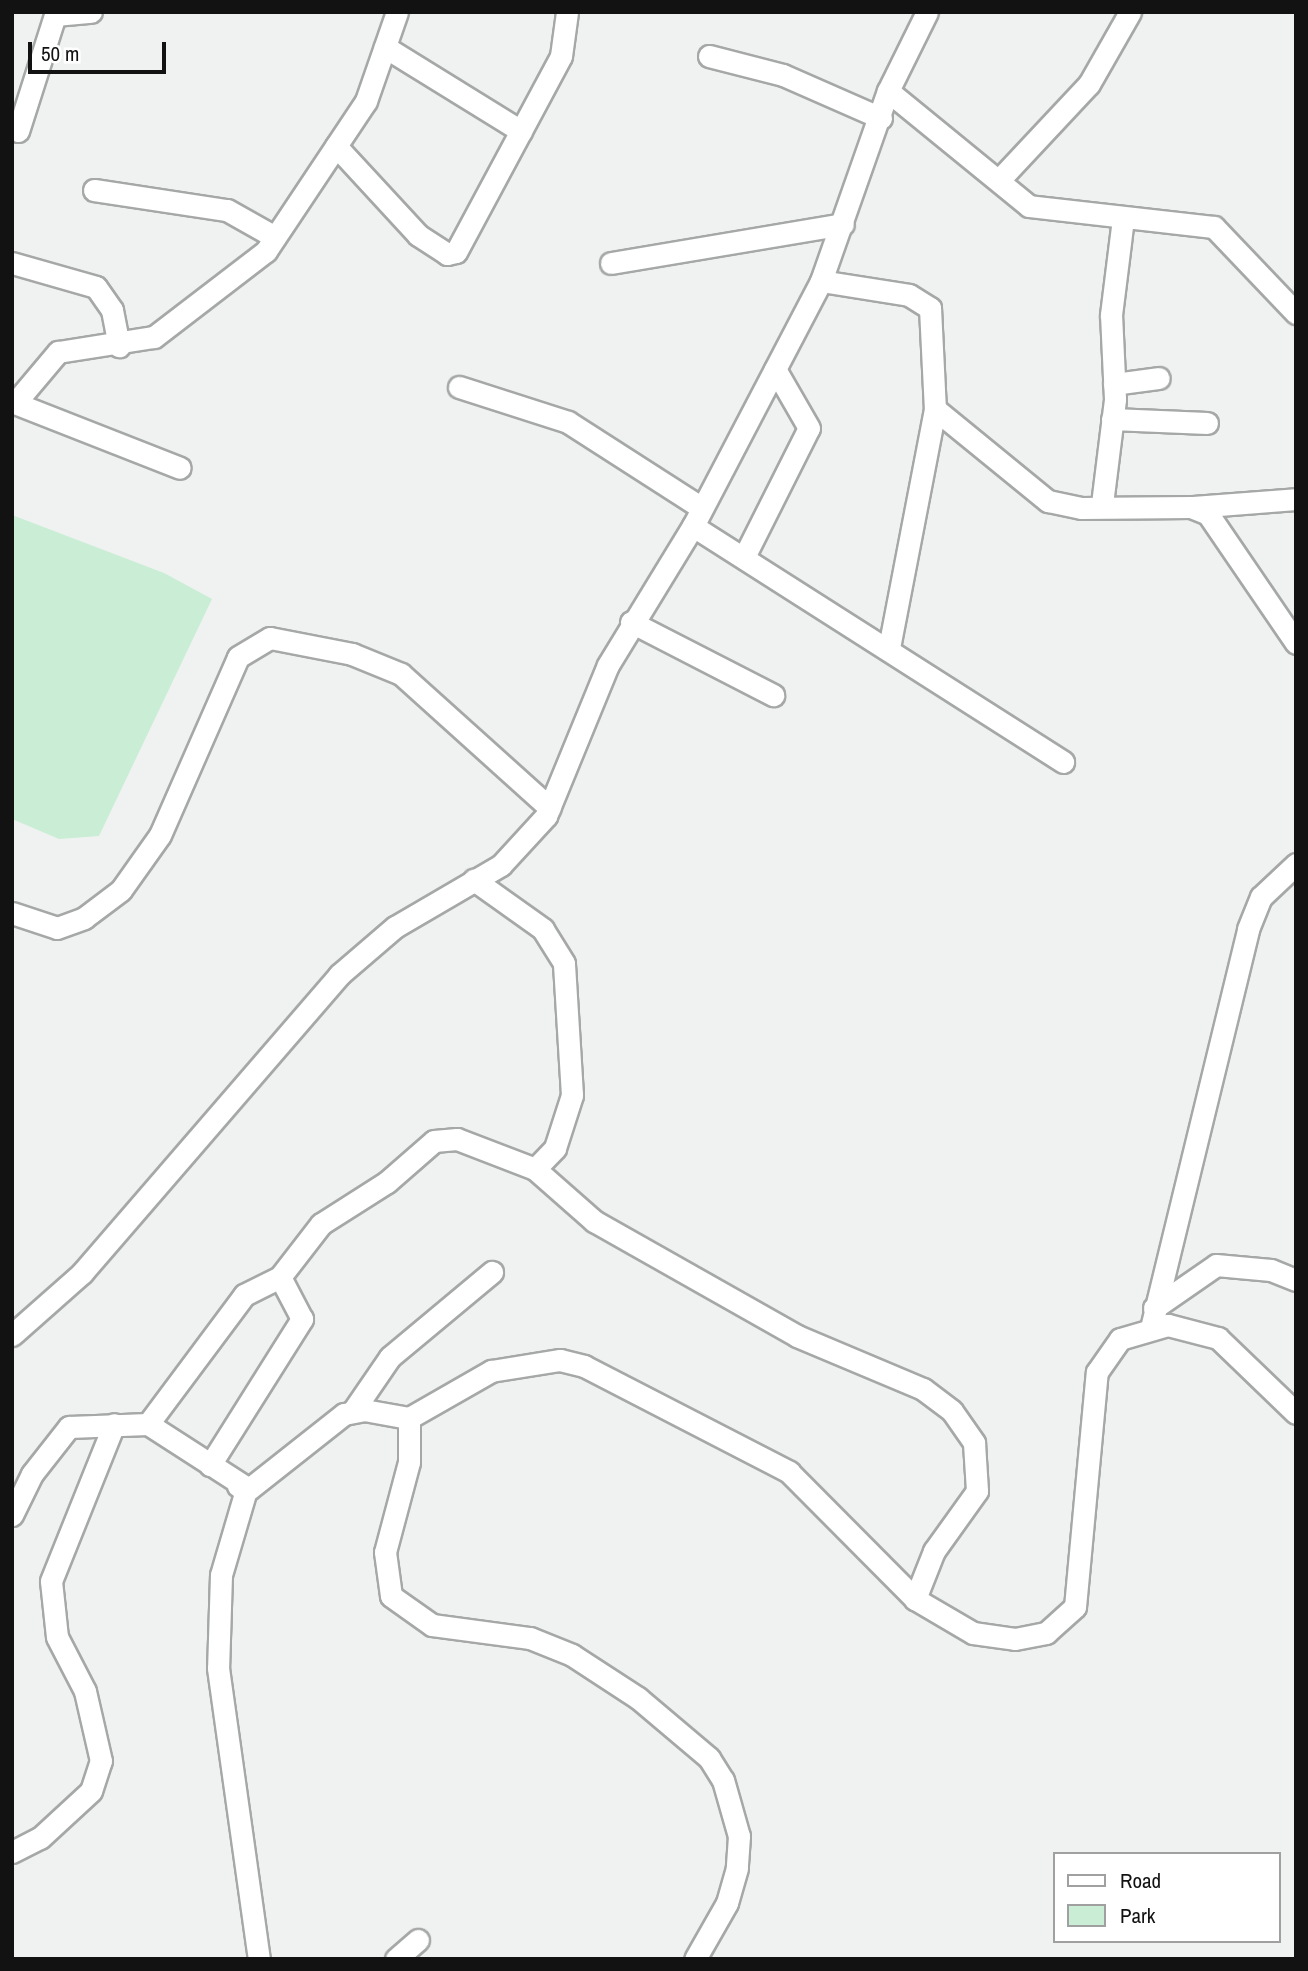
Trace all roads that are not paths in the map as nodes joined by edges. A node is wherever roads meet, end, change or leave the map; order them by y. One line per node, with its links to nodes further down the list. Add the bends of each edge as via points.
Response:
1 (91, 12): 6 (street)
2 (397, 12): 7 (street)
3 (567, 12): 12 (street, via 561,56)
4 (927, 12): 9 (street)
5 (1130, 12): 14 (street, via 1089,84)
6 (56, 14): 11 (street)
7 (385, 47): 12 (street); 13 (street, via 366,101)
8 (709, 56): 10 (street, via 783,75)
9 (888, 91): 10 (street); 14 (street)
10 (881, 118): 17 (street)
11 (18, 131)
12 (521, 131): 13 (street, via 468,237 447,254 418,235)
13 (336, 146): 18 (street)
14 (1000, 179): 16 (street, via 1028,205)
15 (94, 190): 18 (street, via 228,209)
16 (1123, 219): 22 (street, via 1214,227); 26 (street, via 1111,315)
17 (843, 224): 20 (street); 21 (street)
18 (275, 237): 23 (street, via 176,325)
19 (12, 263): 23 (street, via 96,287 112,310)
20 (611, 263)
21 (821, 281): 24 (street); 29 (street, via 925,302 933,325)
22 (1296, 313)
23 (119, 346): 28 (street, via 58,352)
24 (775, 369): 36 (street); 37 (street, via 809,428)
25 (1159, 379): 26 (street)
26 (1114, 384): 30 (street)
27 (459, 387): 36 (street, via 568,422)
28 (14, 402): 32 (street)
29 (935, 409): 34 (street, via 1048,501); 40 (street)
30 (1112, 419): 31 (street); 34 (street)
31 (1207, 423)
32 (180, 468)
33 (1296, 499): 35 (street)
34 (1102, 504): 35 (street)
35 (1191, 507): 39 (street, via 1222,528)
36 (698, 517): 37 (street); 38 (street)
37 (744, 557): 40 (street)
38 (631, 622): 41 (street); 43 (street)
39 (1296, 643)
40 (889, 647): 42 (street)
41 (774, 695)
42 (1063, 762)
43 (550, 808): 45 (street, via 530,838); 46 (street, via 401,674 352,654 270,638 238,657 160,835 121,890 84,918 57,928)
44 (1296, 864): 51 (street, via 1261,897 1248,929)
45 (474, 880): 47 (street, via 543,929 564,963 572,1095 555,1149); 52 (street, via 395,927 339,975 82,1273)
46 (12, 913)
47 (535, 1169): 49 (street, via 457,1139 434,1140 387,1182 321,1224); 61 (street, via 594,1221 797,1336 923,1389 952,1411 974,1443 977,1491 934,1551)
48 (492, 1272): 53 (street, via 390,1357)
49 (280, 1277): 57 (street, via 244,1295); 58 (street, via 302,1319)
50 (1296, 1280): 51 (street, via 1271,1270 1216,1265)
51 (1152, 1318): 54 (street, via 1218,1338); 61 (street, via 1120,1339 1097,1372 1080,1591 1065,1621 1046,1633 997,1639 956,1625)
52 (12, 1335)
53 (353, 1411): 55 (street); 59 (street, via 258,1485)
54 (1296, 1413)
55 (409, 1418): 61 (street, via 491,1371 536,1360 584,1366 789,1472); 66 (street, via 409,1462 385,1552 391,1596 432,1625 530,1639 572,1655 648,1707 709,1758 723,1780 739,1836 737,1868 727,1903)
56 (114, 1424): 57 (street); 60 (street, via 84,1423 58,1435); 62 (street, via 51,1581 57,1637 85,1691 101,1761 91,1791 40,1838)
57 (148, 1424): 58 (street)
58 (210, 1465): 59 (street)
59 (238, 1486): 64 (street, via 246,1490 221,1575 218,1668)
60 (12, 1515)
61 (915, 1598)
62 (12, 1852)
63 (418, 1940): 65 (street)
64 (260, 1959)
65 (396, 1959)
66 (695, 1959)

